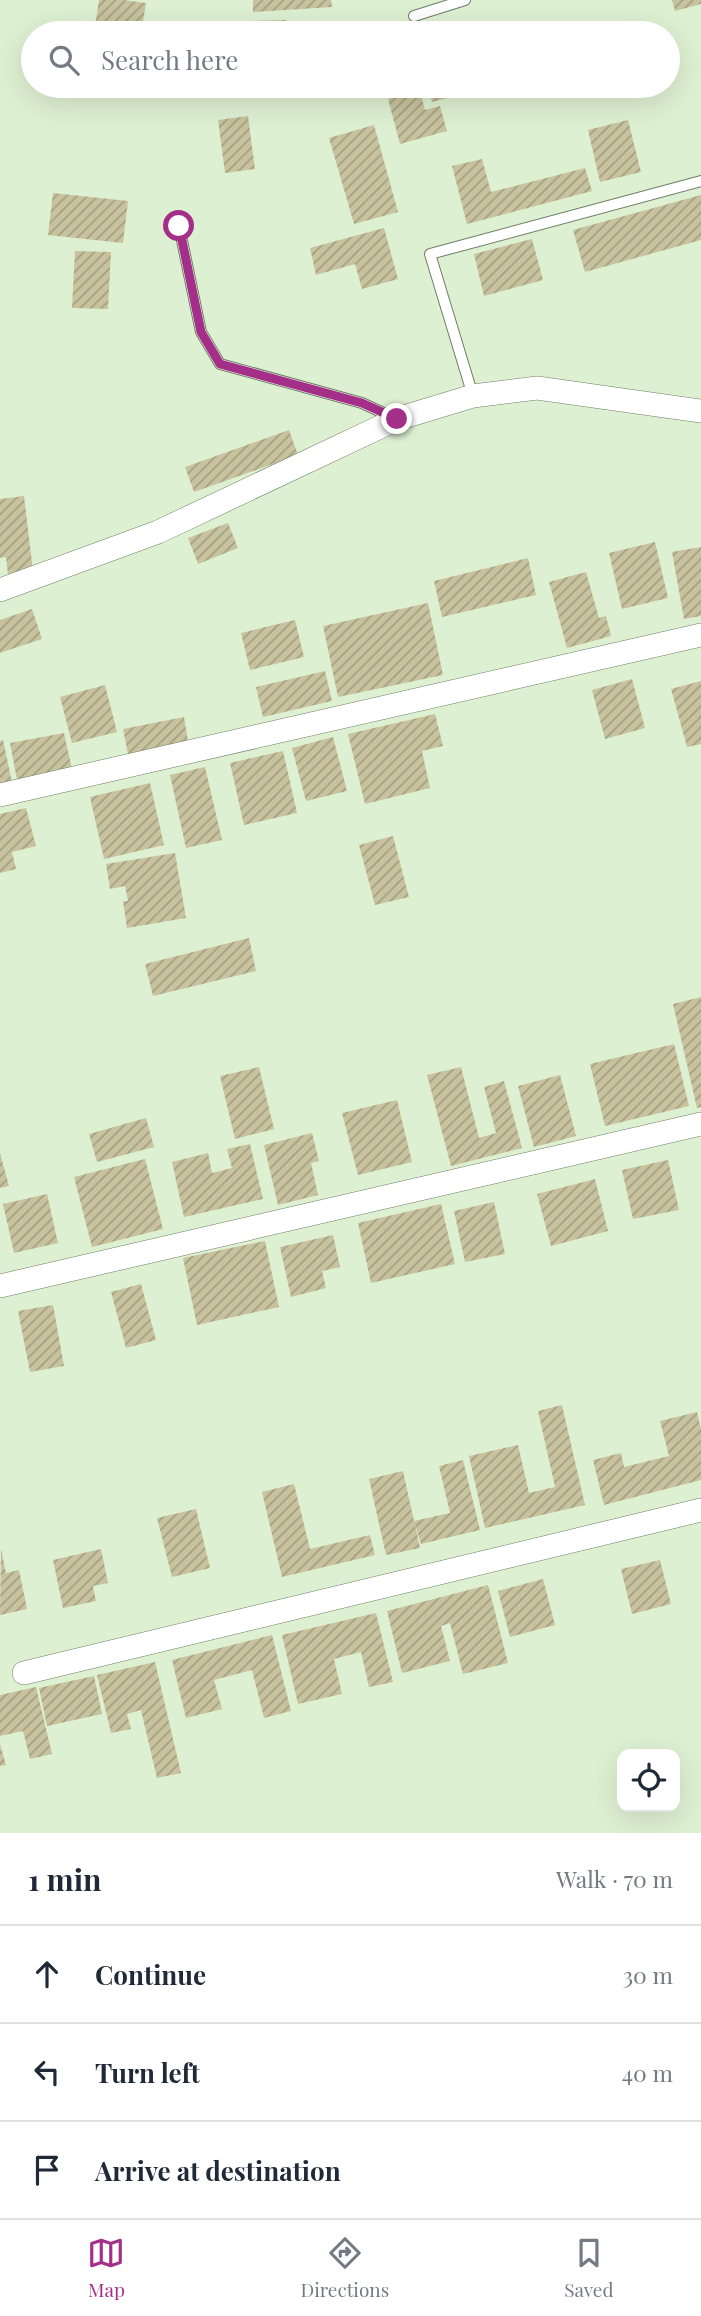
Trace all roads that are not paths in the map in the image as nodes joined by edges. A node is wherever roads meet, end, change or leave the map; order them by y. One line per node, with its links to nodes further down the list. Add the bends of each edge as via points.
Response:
1 (465, 0): 2 (lane)
2 (414, 16)
3 (701, 181): 5 (lane, via 429,254)
4 (179, 226): 7 (lane, via 201,332 220,364 362,403)
5 (472, 396): 6 (street, via 537,388); 7 (street)
6 (701, 411)
7 (397, 419): 8 (street, via 158,532)
8 (0, 590)
9 (701, 635): 10 (street)
10 (0, 795)
11 (701, 1124): 12 (street)
12 (0, 1286)
13 (701, 1510): 14 (street)
14 (24, 1673)

